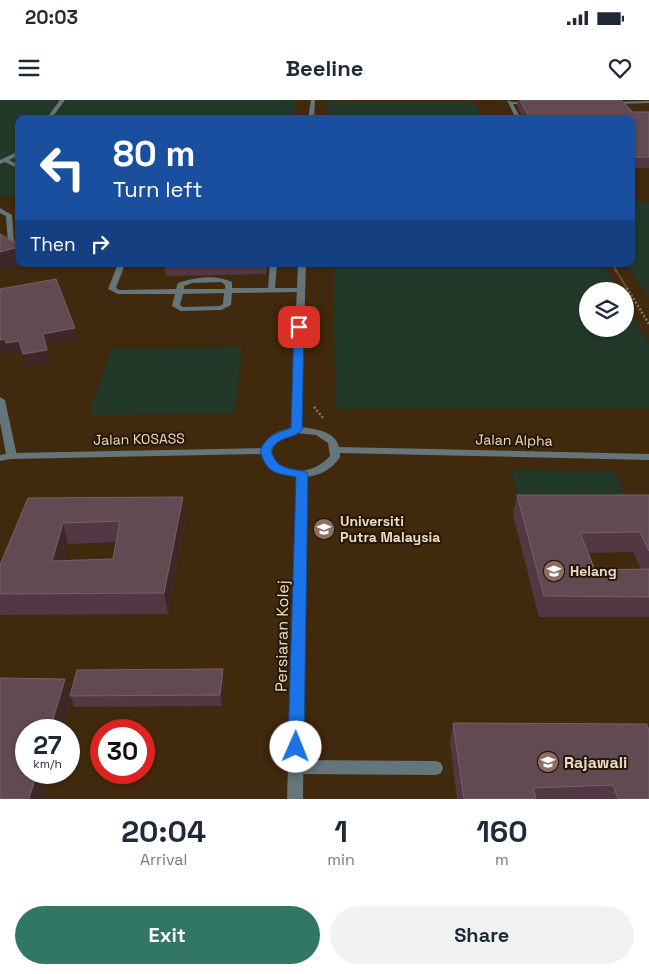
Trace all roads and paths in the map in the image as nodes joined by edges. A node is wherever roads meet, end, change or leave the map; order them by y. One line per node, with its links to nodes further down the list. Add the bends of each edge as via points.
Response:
1 (63, 100): 9 (street)
2 (312, 100): 10 (street)
3 (510, 102): 5 (street); 11 (street)
4 (649, 102): 7 (street)
5 (541, 103)
6 (608, 103): 7 (street)
7 (637, 103): 8 (street)
8 (643, 109)
9 (51, 115)
10 (311, 115)
11 (517, 115)
12 (15, 155): 13 (street)
13 (2, 161): 14 (street)
14 (15, 166)
15 (0, 210): 16 (street, via 9,215 11,243)
16 (15, 243)
17 (120, 267): 24 (street, via 114,291)
18 (274, 267): 23 (street)
19 (302, 267): 21 (street)
20 (614, 267): 25 (path)
21 (300, 290): 23 (street); 27 (street)
22 (229, 291): 23 (street); 24 (street); 24 (street, via 227,305 221,308 182,309 176,306)
23 (271, 291)
24 (179, 292)
25 (649, 324)
26 (0, 400): 30 (street)
27 (296, 430): 28 (street, via 327,437); 29 (street, via 276,437 269,442)
28 (336, 450): 31 (street, Jalan Alpha); 33 (street, via 331,463 323,469)
29 (266, 451): 30 (street, Jalan KOSASS); 33 (street, via 270,464 278,470)
30 (12, 456): 32 (street, Jalan KOSASS)
31 (649, 457)
32 (0, 458)
33 (302, 474): 34 (street, Persiaran Kolej)
34 (296, 767): 35 (street); 36 (street, Persiaran Kolej)
35 (436, 768)
36 (295, 799)

